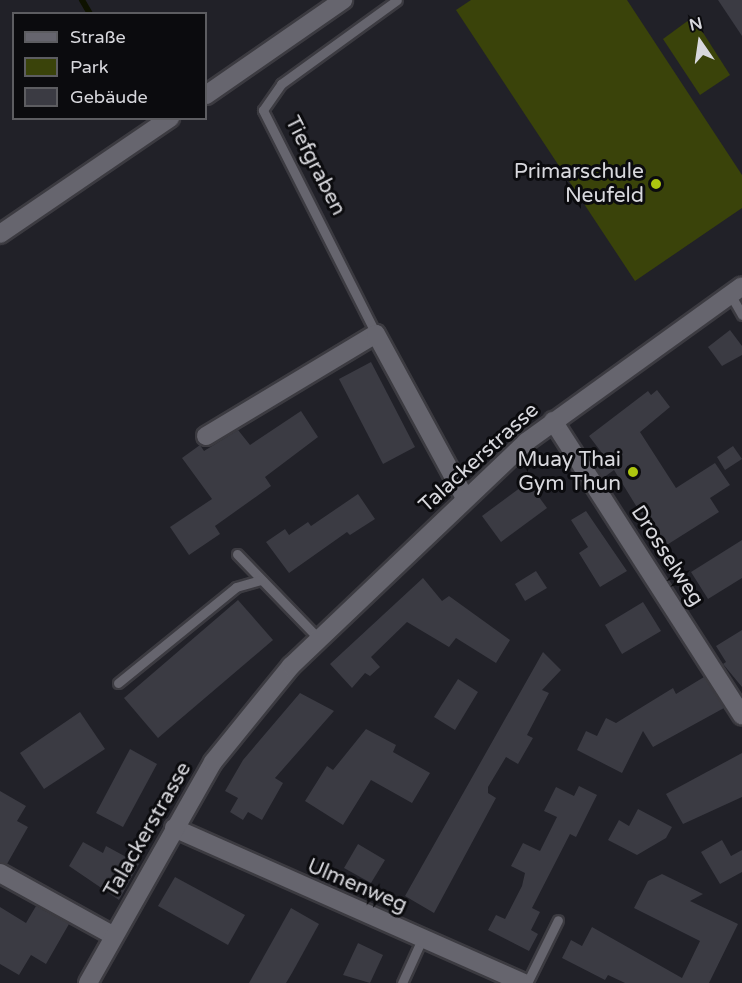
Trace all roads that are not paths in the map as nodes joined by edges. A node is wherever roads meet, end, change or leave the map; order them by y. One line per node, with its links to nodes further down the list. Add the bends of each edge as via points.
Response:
1 (343, 0): 3 (street)
2 (397, 0): 8 (lane, Tiefgraben, via 281,84 263,110)
3 (207, 94)
4 (167, 120): 5 (street)
5 (0, 234)
6 (736, 290): 7 (lane); 9 (street, Talackerstrasse)
7 (742, 315)
8 (376, 334): 10 (street); 11 (street, Tiefgraben)
9 (553, 421): 11 (street, Talackerstrasse); 16 (street, Drosselweg)
10 (206, 436)
11 (465, 498): 14 (street, Talackerstrasse)
12 (237, 554): 13 (lane)
13 (261, 579): 14 (lane); 15 (lane, via 236,587)
14 (318, 638): 17 (street, Talackerstrasse, via 231,737)
15 (118, 683)
16 (742, 715)
17 (174, 828): 20 (street, Talackerstrasse); 21 (street, Ulmenweg)
18 (0, 873): 20 (street)
19 (558, 920): 24 (lane)
20 (114, 936): 22 (street, Talackerstrasse)
21 (422, 939): 23 (lane); 24 (street, Ulmenweg)
22 (88, 983)
23 (402, 983)
24 (525, 983)

